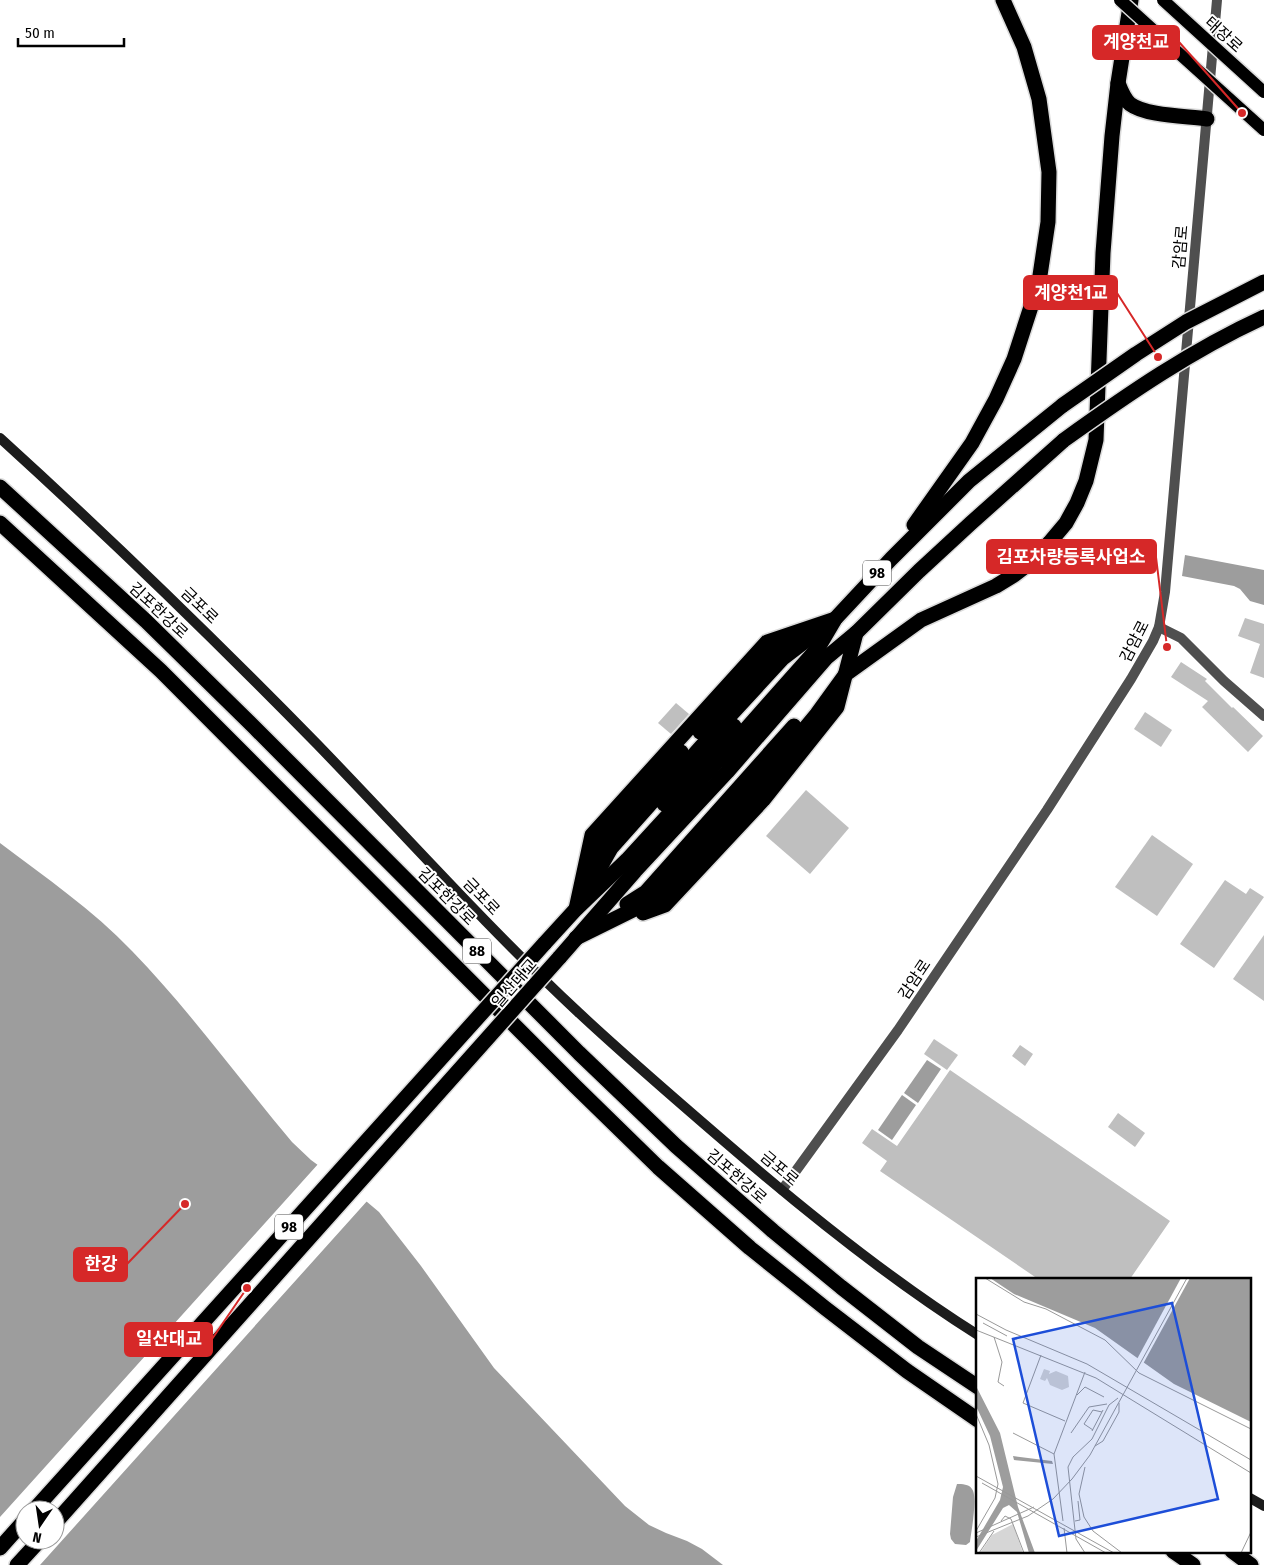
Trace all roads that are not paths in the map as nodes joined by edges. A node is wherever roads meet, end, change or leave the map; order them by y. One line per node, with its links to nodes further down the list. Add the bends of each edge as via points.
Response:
1 (1003, 0): 17 (highway, via 1024,47 1039,99 1049,172 1048,222 1039,282 1014,359 972,444)
2 (1120, 0): 10 (main road, bridge)
3 (1131, 0): 6 (highway)
4 (1163, 0): 7 (main road, 태장로, bridge)
5 (1217, 0): 9 (street, 감암로)
6 (1118, 84): 8 (highway, via 1129,103); 11 (highway)
7 (1264, 92)
8 (1142, 111): 9 (highway); 11 (highway, via 1126,117)
9 (1207, 119): 19 (street, 감암로, via 1166,583)
10 (1264, 130)
11 (1112, 136): 21 (highway, via 1103,253 1096,440 1077,503 1050,542 1014,575 921,620)
12 (1264, 282): 17 (highway, 98, bridge, via 1186,322 1063,406 969,481)
13 (1264, 317): 20 (highway, 98, bridge, via 1176,364 1064,440 919,571)
14 (0, 438): 25 (main road, 금포로, via 224,650 576,1011)
15 (0, 487): 27 (highway, 김포한강로 / 88, via 241,713 579,1053 676,1146 841,1287 918,1347)
16 (0, 523): 28 (highway, 88, via 161,671 658,1167 750,1248 825,1308)
17 (891, 559): 18 (highway, 98)
18 (834, 620): 23 (highway, 98, via 818,648 716,763 627,860); 23 (highway, via 783,658 701,747 611,848); 23 (highway, via 767,642 592,835)
19 (1159, 627): 22 (street, via 1187,643); 25 (street, 감암로, via 1131,679 1041,819 898,1030)
20 (856, 633): 21 (highway); 24 (highway, 98, via 826,658); 24 (highway, via 828,687 646,892)
21 (846, 674): 24 (highway, via 837,707 762,800 665,905)
22 (1264, 716)
23 (576, 909): 30 (highway, 일산대교 / 98, bridge)
24 (576, 938): 32 (highway, 일산대교 / 98, bridge)
25 (782, 1190): 26 (main road, 금포로, via 894,1279)
26 (976, 1334)
27 (976, 1386)
28 (976, 1419)
29 (1252, 1499): 31 (main road)
30 (43, 1500)
31 (1264, 1506)
32 (65, 1512)
33 (15, 1531): 34 (highway)
34 (0, 1548)
35 (31, 1550): 38 (highway)
36 (1174, 1552): 39 (highway)
37 (1233, 1552): 40 (highway)
38 (18, 1565)
39 (1193, 1565)
40 (1251, 1565)

